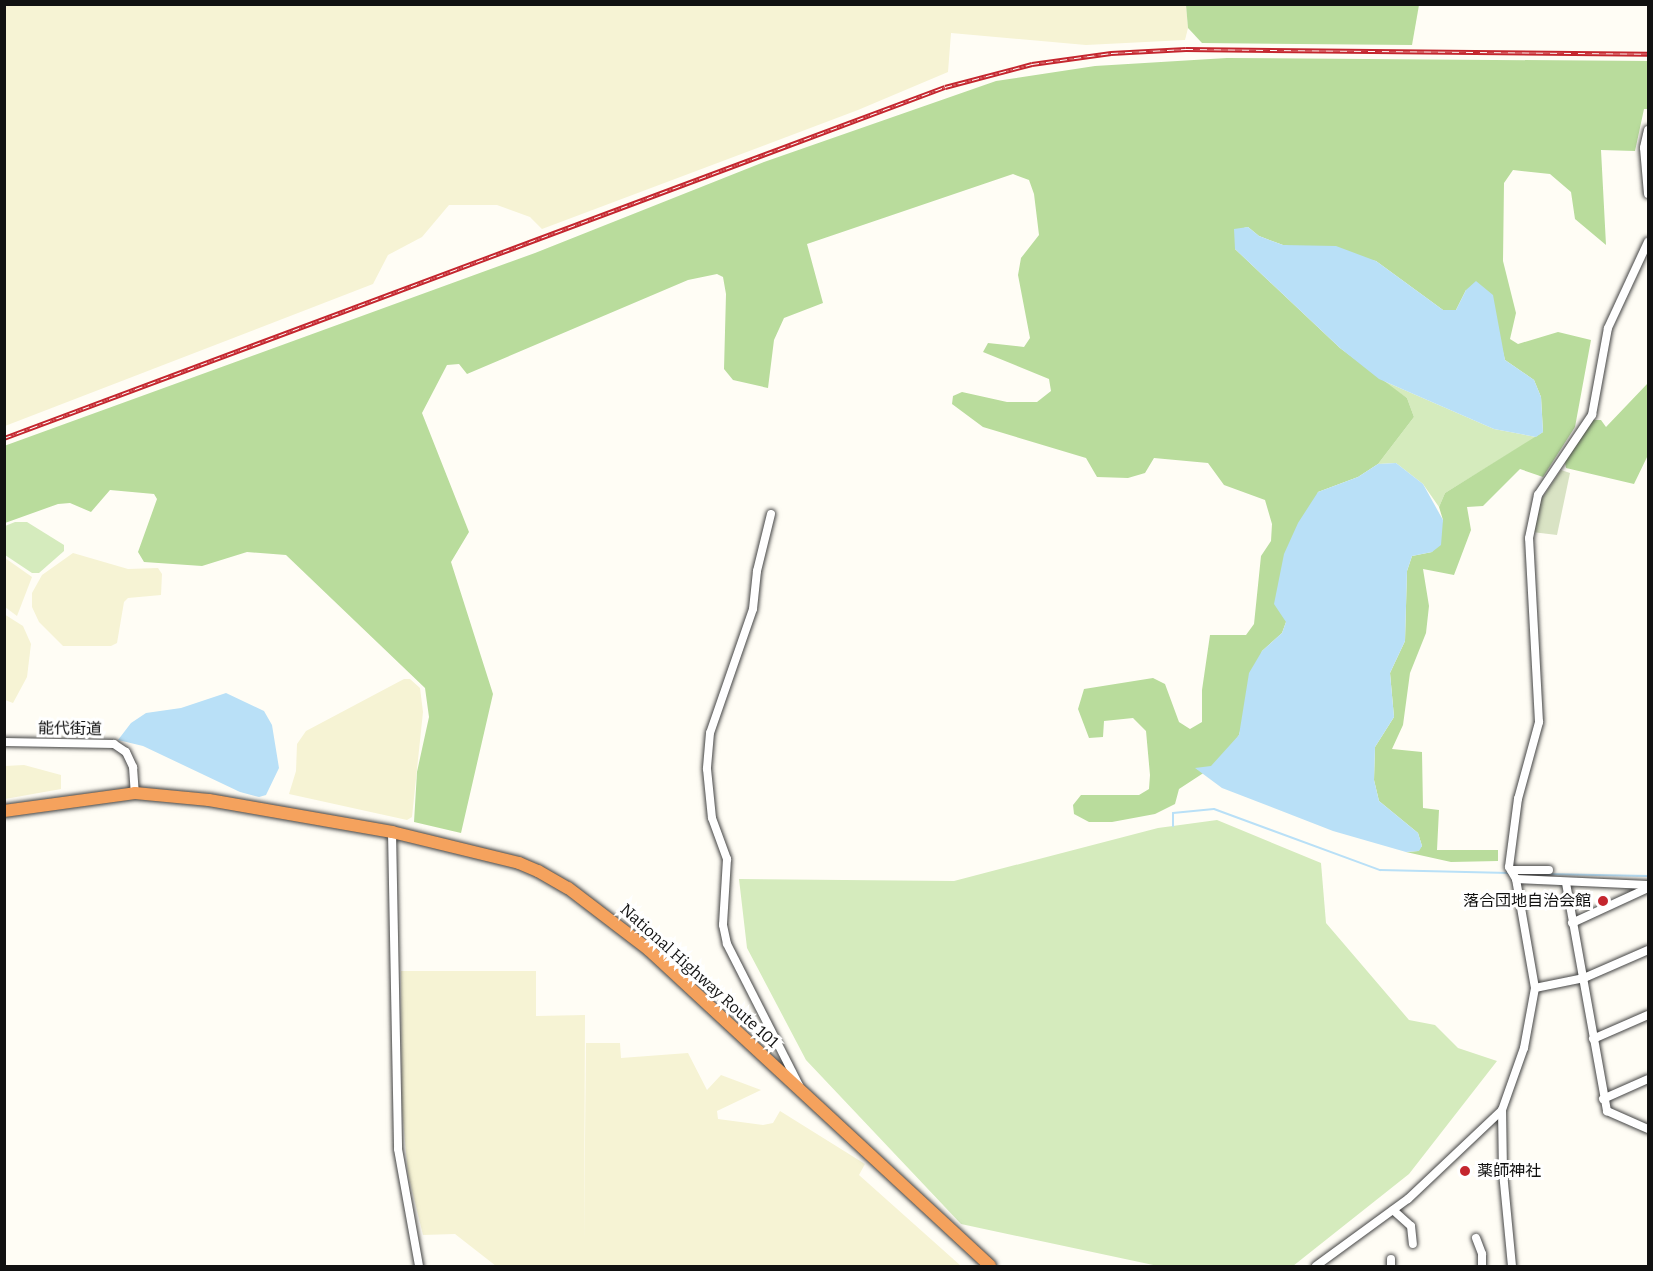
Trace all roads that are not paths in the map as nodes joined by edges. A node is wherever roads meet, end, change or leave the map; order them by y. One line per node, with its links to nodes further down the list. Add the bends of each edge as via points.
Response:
1 (1648, 130): 2 (street, via 1644,148)
2 (1648, 194)
3 (1648, 242): 9 (street, via 1608,328 1592,415 1538,495 1533,512 1529,538 1539,722 1518,799 1511,837)
4 (771, 514): 21 (street, via 757,571 753,609 710,733 707,769 712,818 727,859 723,925 727,944)
5 (4, 742): 6 (street, 能代街道, via 114,744 126,752 133,767)
6 (135, 793): 7 (highway, National Highway Route 101); 8 (highway, National Highway Route 101, via 209,800)
7 (4, 811)
8 (392, 832): 21 (highway, National Highway Route 101, via 519,863 568,888 649,950); 28 (street, via 398,1149)
9 (1511, 870): 10 (street); 11 (street)
10 (1549, 870)
11 (1516, 879): 12 (street); 17 (street)
12 (1566, 883): 13 (street); 14 (street)
13 (1648, 887): 14 (street)
14 (1572, 922): 16 (street)
15 (1648, 950): 16 (street)
16 (1584, 978): 17 (street); 19 (street)
17 (1535, 988): 23 (street, via 1524,1048)
18 (1648, 1015): 19 (street)
19 (1593, 1039): 22 (street)
20 (1648, 1079): 22 (street)
21 (800, 1088): 29 (highway, National Highway Route 101)
22 (1603, 1099): 24 (street, via 1607,1112)
23 (1502, 1110): 25 (street); 32 (street)
24 (1648, 1129)
25 (1393, 1210): 27 (street, via 1411,1226); 30 (street)
26 (1476, 1238): 31 (street)
27 (1413, 1244)
28 (419, 1266)
29 (990, 1266)
30 (1316, 1266)
31 (1482, 1266)
32 (1512, 1266)

